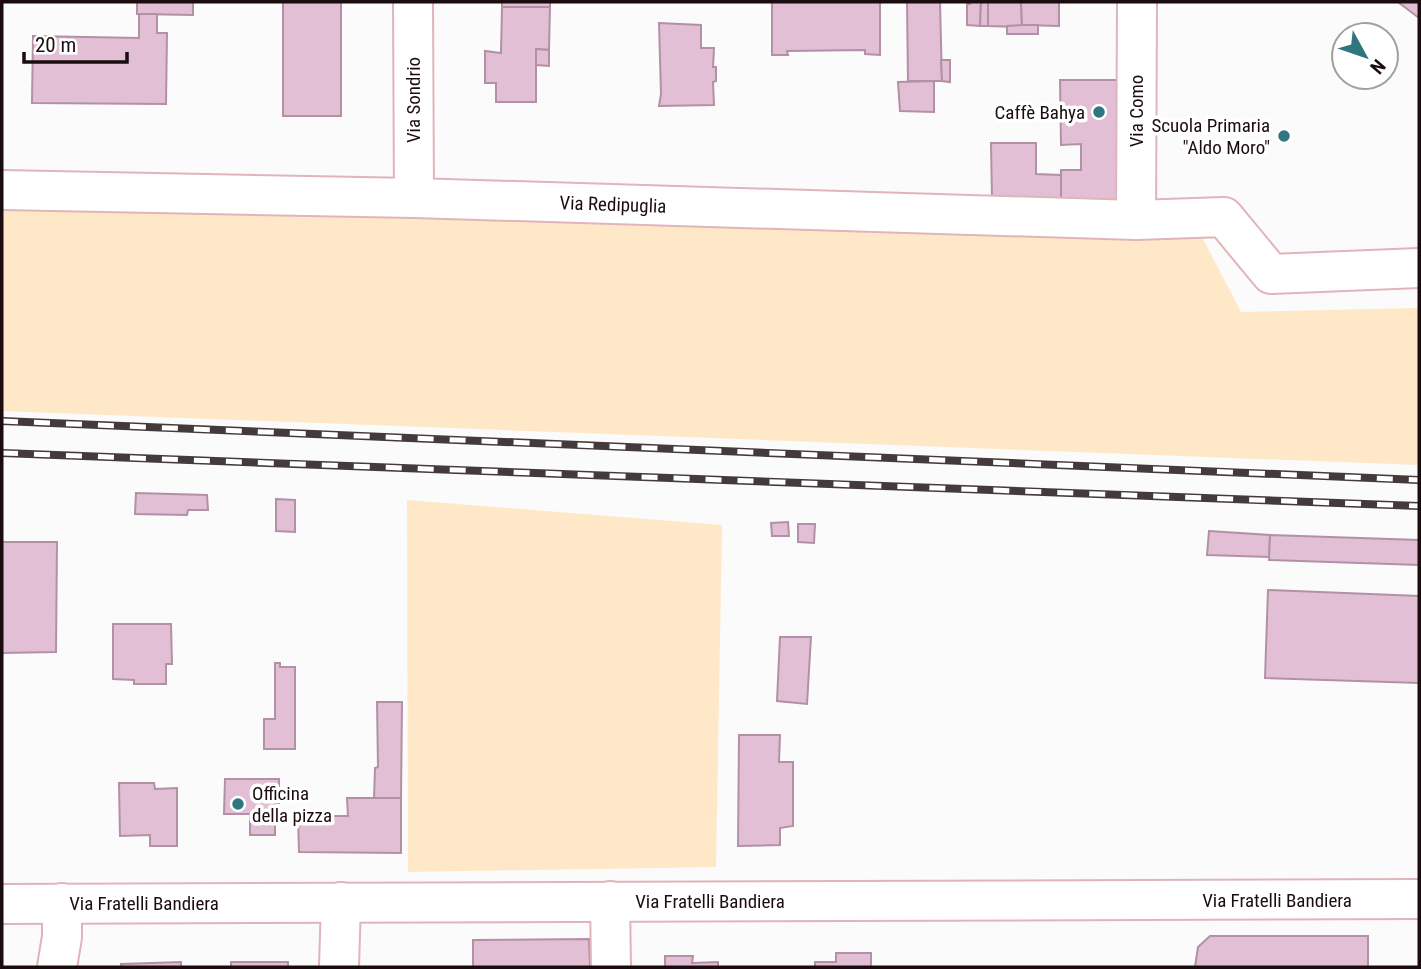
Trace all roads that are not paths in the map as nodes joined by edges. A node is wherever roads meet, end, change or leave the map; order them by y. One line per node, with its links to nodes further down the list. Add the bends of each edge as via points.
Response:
1 (413, 2): 4 (street, Via Sondrio)
2 (1137, 2): 5 (street, Via Como)
3 (2, 190): 4 (street, Via Redipuglia)
4 (414, 198): 5 (street, Via Redipuglia)
5 (1136, 220): 6 (street, Via Redipuglia, via 1224,217 1271,274)
6 (1419, 268)
7 (1419, 899): 8 (street, Via Fratelli Bandiera)
8 (610, 901): 9 (street, Via Fratelli Bandiera); 14 (street)
9 (341, 902): 10 (street, Via Fratelli Bandiera); 13 (street)
10 (62, 903): 11 (street, Via Fratelli Bandiera); 12 (street)
11 (2, 904)
12 (58, 967)
13 (338, 967)
14 (611, 967)

